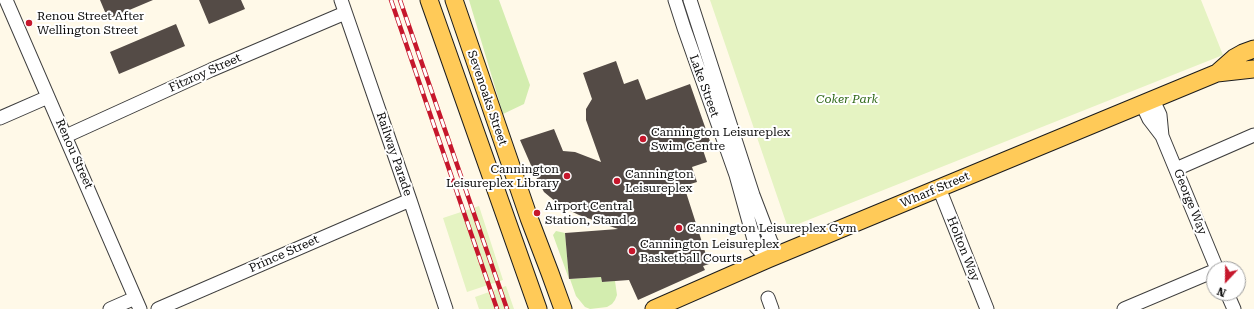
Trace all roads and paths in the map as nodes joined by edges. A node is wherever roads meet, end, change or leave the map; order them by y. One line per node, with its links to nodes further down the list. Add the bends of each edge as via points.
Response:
1 (6, 0): 11 (street, Renou Street)
2 (341, 0): 7 (street, Railway Parade)
3 (429, 0): 26 (main road, Sevenoaks Street)
4 (454, 0): 27 (main road, Sevenoaks Street)
5 (675, 0): 19 (street, Lake Street, via 736,175 756,247)
6 (690, 0): 19 (street, Lake Street, via 753,195 771,242)
7 (345, 13): 14 (street, Fitzroy Street); 18 (street, Railway Parade)
8 (1254, 49): 10 (main road, Wharf Street, via 1234,58)
9 (1254, 69): 10 (main road, Wharf Street)
10 (1217, 73): 12 (main road, Wharf Street)
11 (48, 97): 13 (street); 14 (street, Renou Street)
12 (1148, 102): 16 (street, George Way, via 1160,115 1162,136); 17 (main road, Wharf Street)
13 (0, 118)
14 (66, 136): 22 (street, Renou Street)
15 (1254, 136): 16 (street)
16 (1176, 169): 20 (street, George Way)
17 (939, 188): 19 (main road, Wharf Street); 29 (street, Holton Way)
18 (410, 200): 24 (street, Prince Street); 25 (street, Railway Parade)
19 (773, 257): 28 (main road, Wharf Street)
20 (1214, 261)
21 (1206, 274): 30 (street)
22 (138, 304): 23 (street)
23 (110, 309)
24 (158, 309)
25 (446, 309)
26 (538, 309)
27 (563, 309)
28 (654, 309)
29 (987, 309)
30 (1124, 309)

